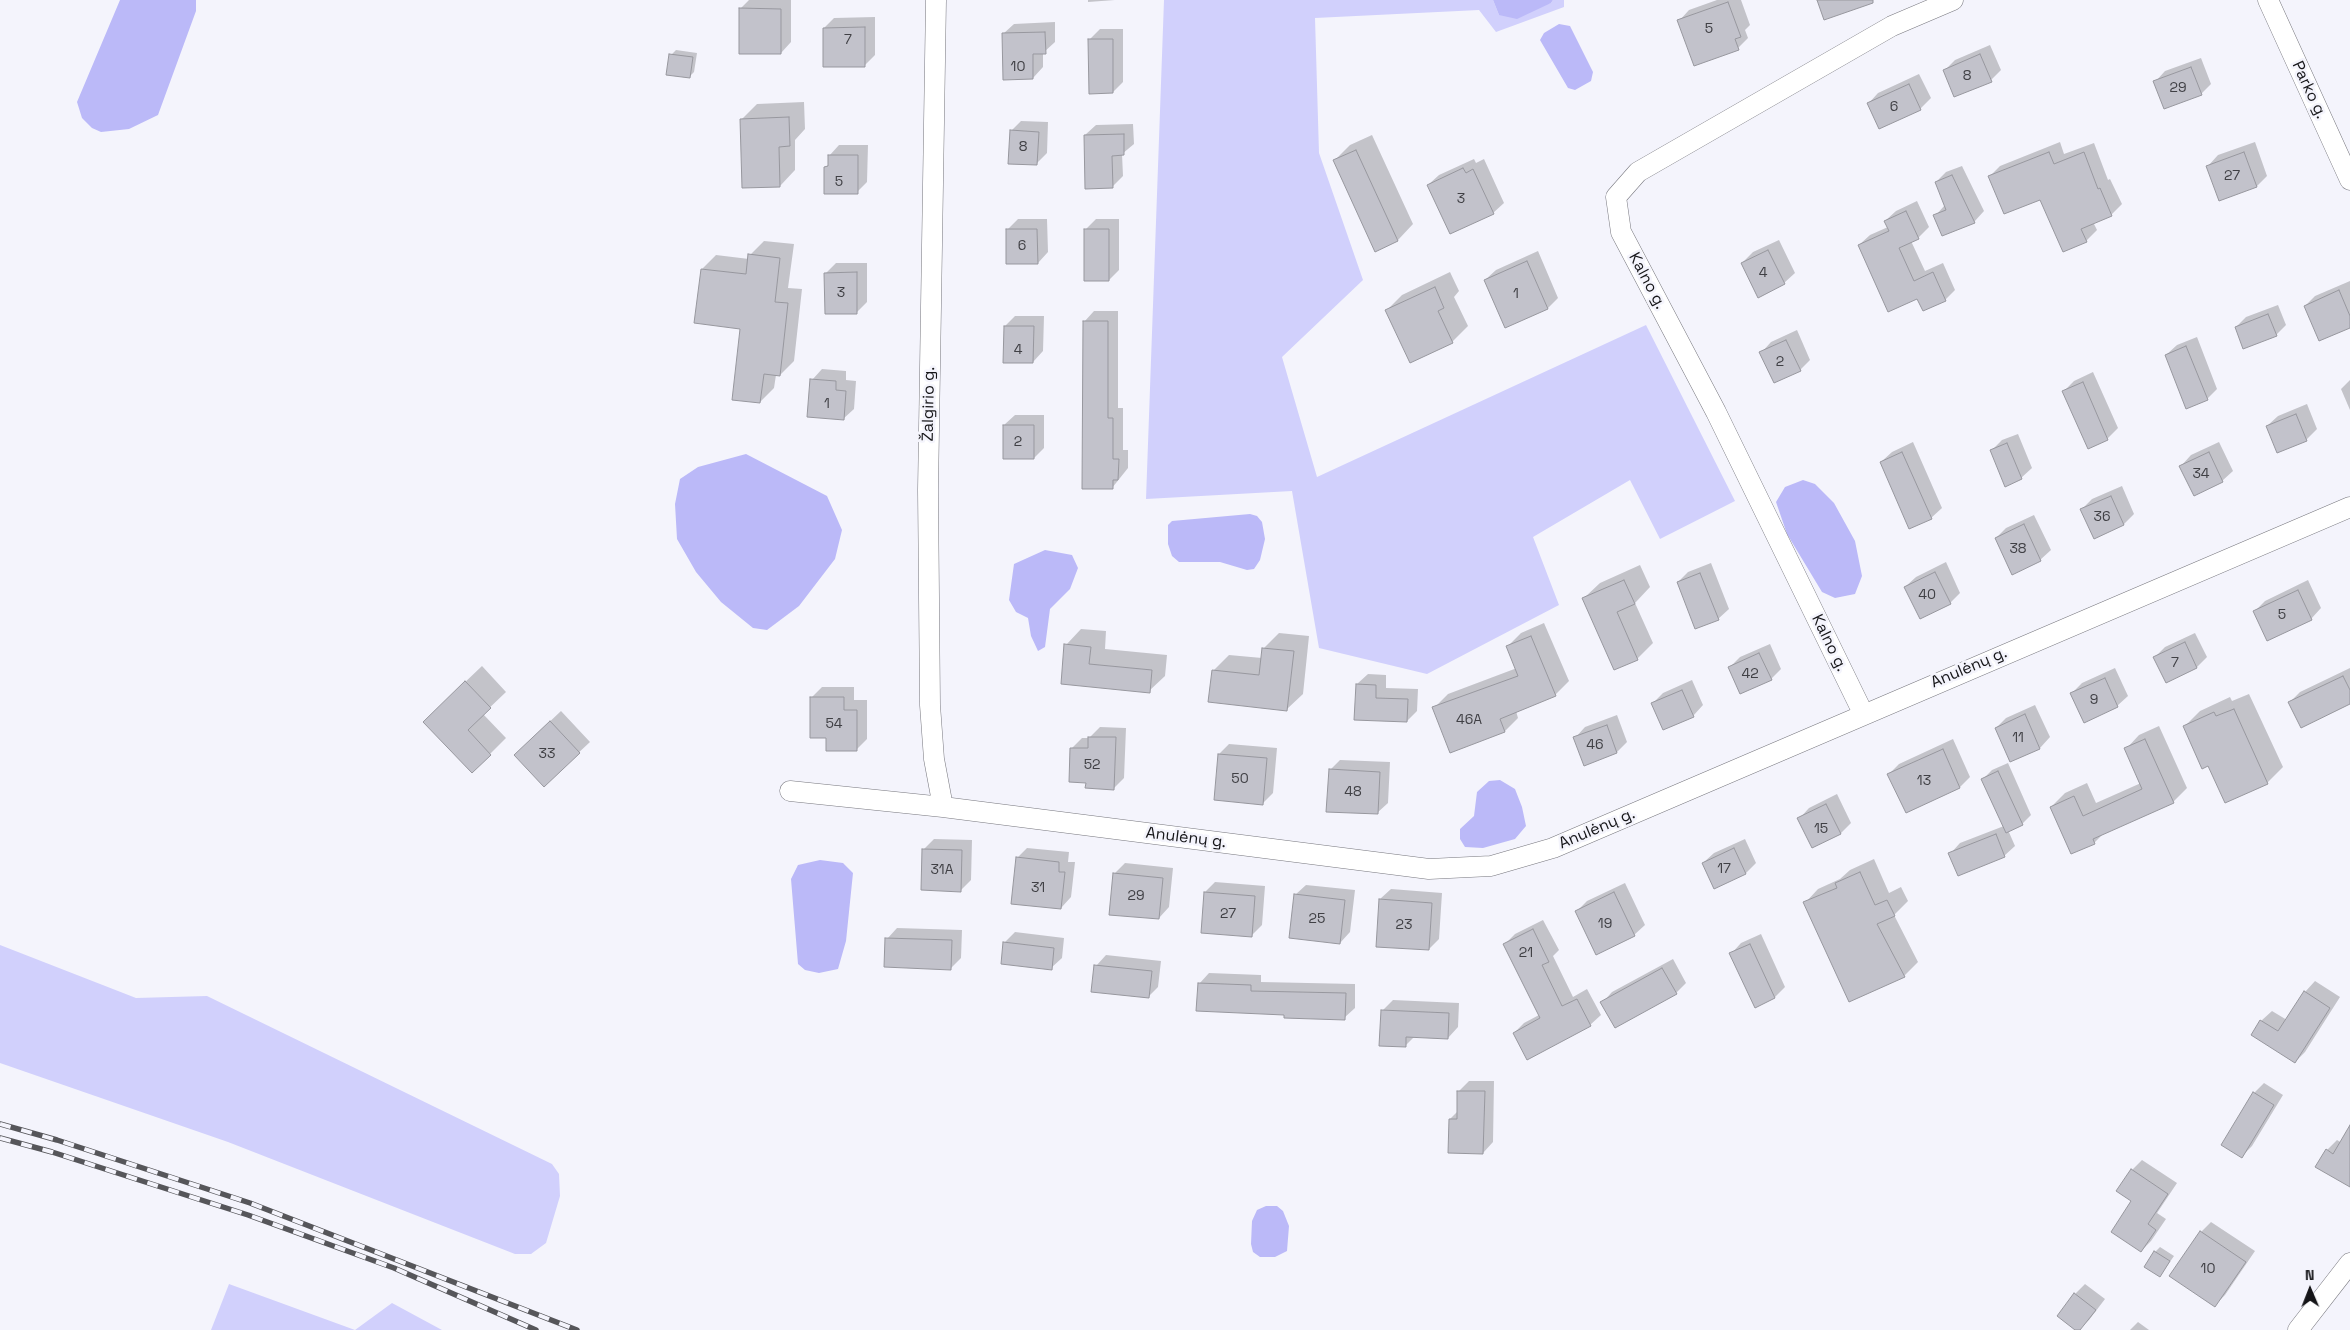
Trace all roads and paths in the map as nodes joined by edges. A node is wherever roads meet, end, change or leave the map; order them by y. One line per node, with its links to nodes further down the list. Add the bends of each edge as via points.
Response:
1 (936, 0): 8 (street, Žalgirio g., via 928,490 930,705 934,759)
2 (1953, 0): 6 (street, Kalno g., via 1892,26 1638,172 1616,196 1622,232 1716,412)
3 (2268, 0): 4 (street, Parko g.)
4 (2350, 180)
5 (2350, 507): 6 (street, Anulėnų g.)
6 (1863, 713): 8 (street, Anulėnų g., via 1553,848 1491,866 1429,869)
7 (790, 791): 8 (street, Anulėnų g.)
8 (943, 807)
9 (2350, 1263): 10 (street)
10 (2298, 1330)

